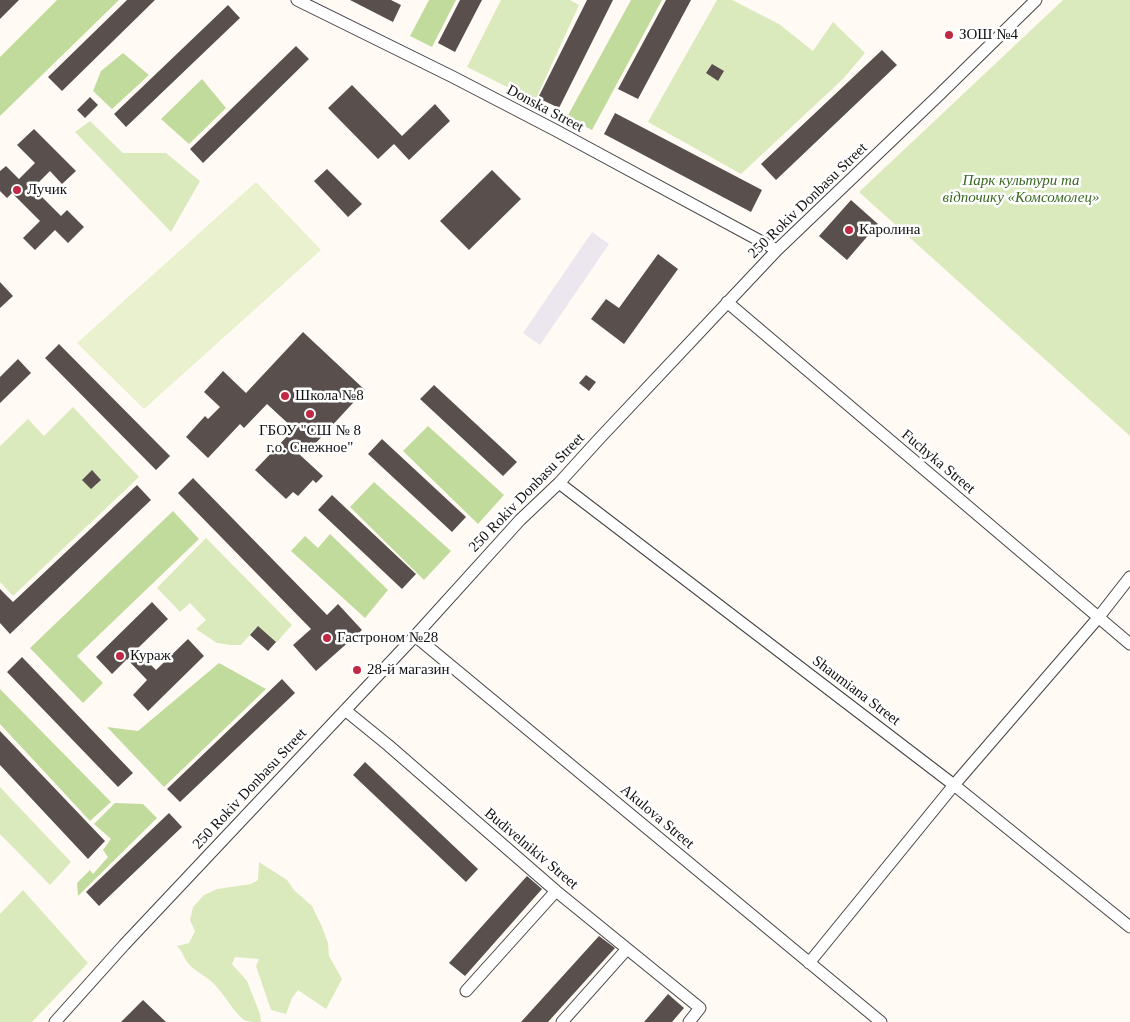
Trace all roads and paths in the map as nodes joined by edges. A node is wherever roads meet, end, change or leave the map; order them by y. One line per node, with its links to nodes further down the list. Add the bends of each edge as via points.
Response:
1 (297, 0): 3 (street, Donska Street, via 569,138)
2 (1036, 0): 3 (street, 250 Rokiv Donbasu Street)
3 (777, 250): 4 (street, 250 Rokiv Donbasu Street)
4 (728, 302): 5 (street, 250 Rokiv Donbasu Street); 7 (street, Fuchyka Street)
5 (560, 483): 8 (street, 250 Rokiv Donbasu Street, via 520,520); 11 (street, Shaumiana Street)
6 (1130, 577): 7 (street)
7 (1098, 618): 9 (street, Fuchyka Street); 11 (street)
8 (415, 636): 10 (street, 250 Rokiv Donbasu Street); 15 (street, Akulova Street)
9 (1130, 644)
10 (345, 710): 12 (street, Budivelnikiv Street); 17 (street, 250 Rokiv Donbasu Street)
11 (954, 785): 13 (street, Shaumiana Street); 15 (street)
12 (556, 890): 14 (street, Budivelnikiv Street); 16 (street)
13 (1130, 927)
14 (627, 949): 18 (street); 19 (street, Budivelnikiv Street, via 700,1008)
15 (809, 963): 20 (street, Akulova Street)
16 (466, 991)
17 (56, 1022)
18 (562, 1022)
19 (689, 1022)
20 (881, 1022)

